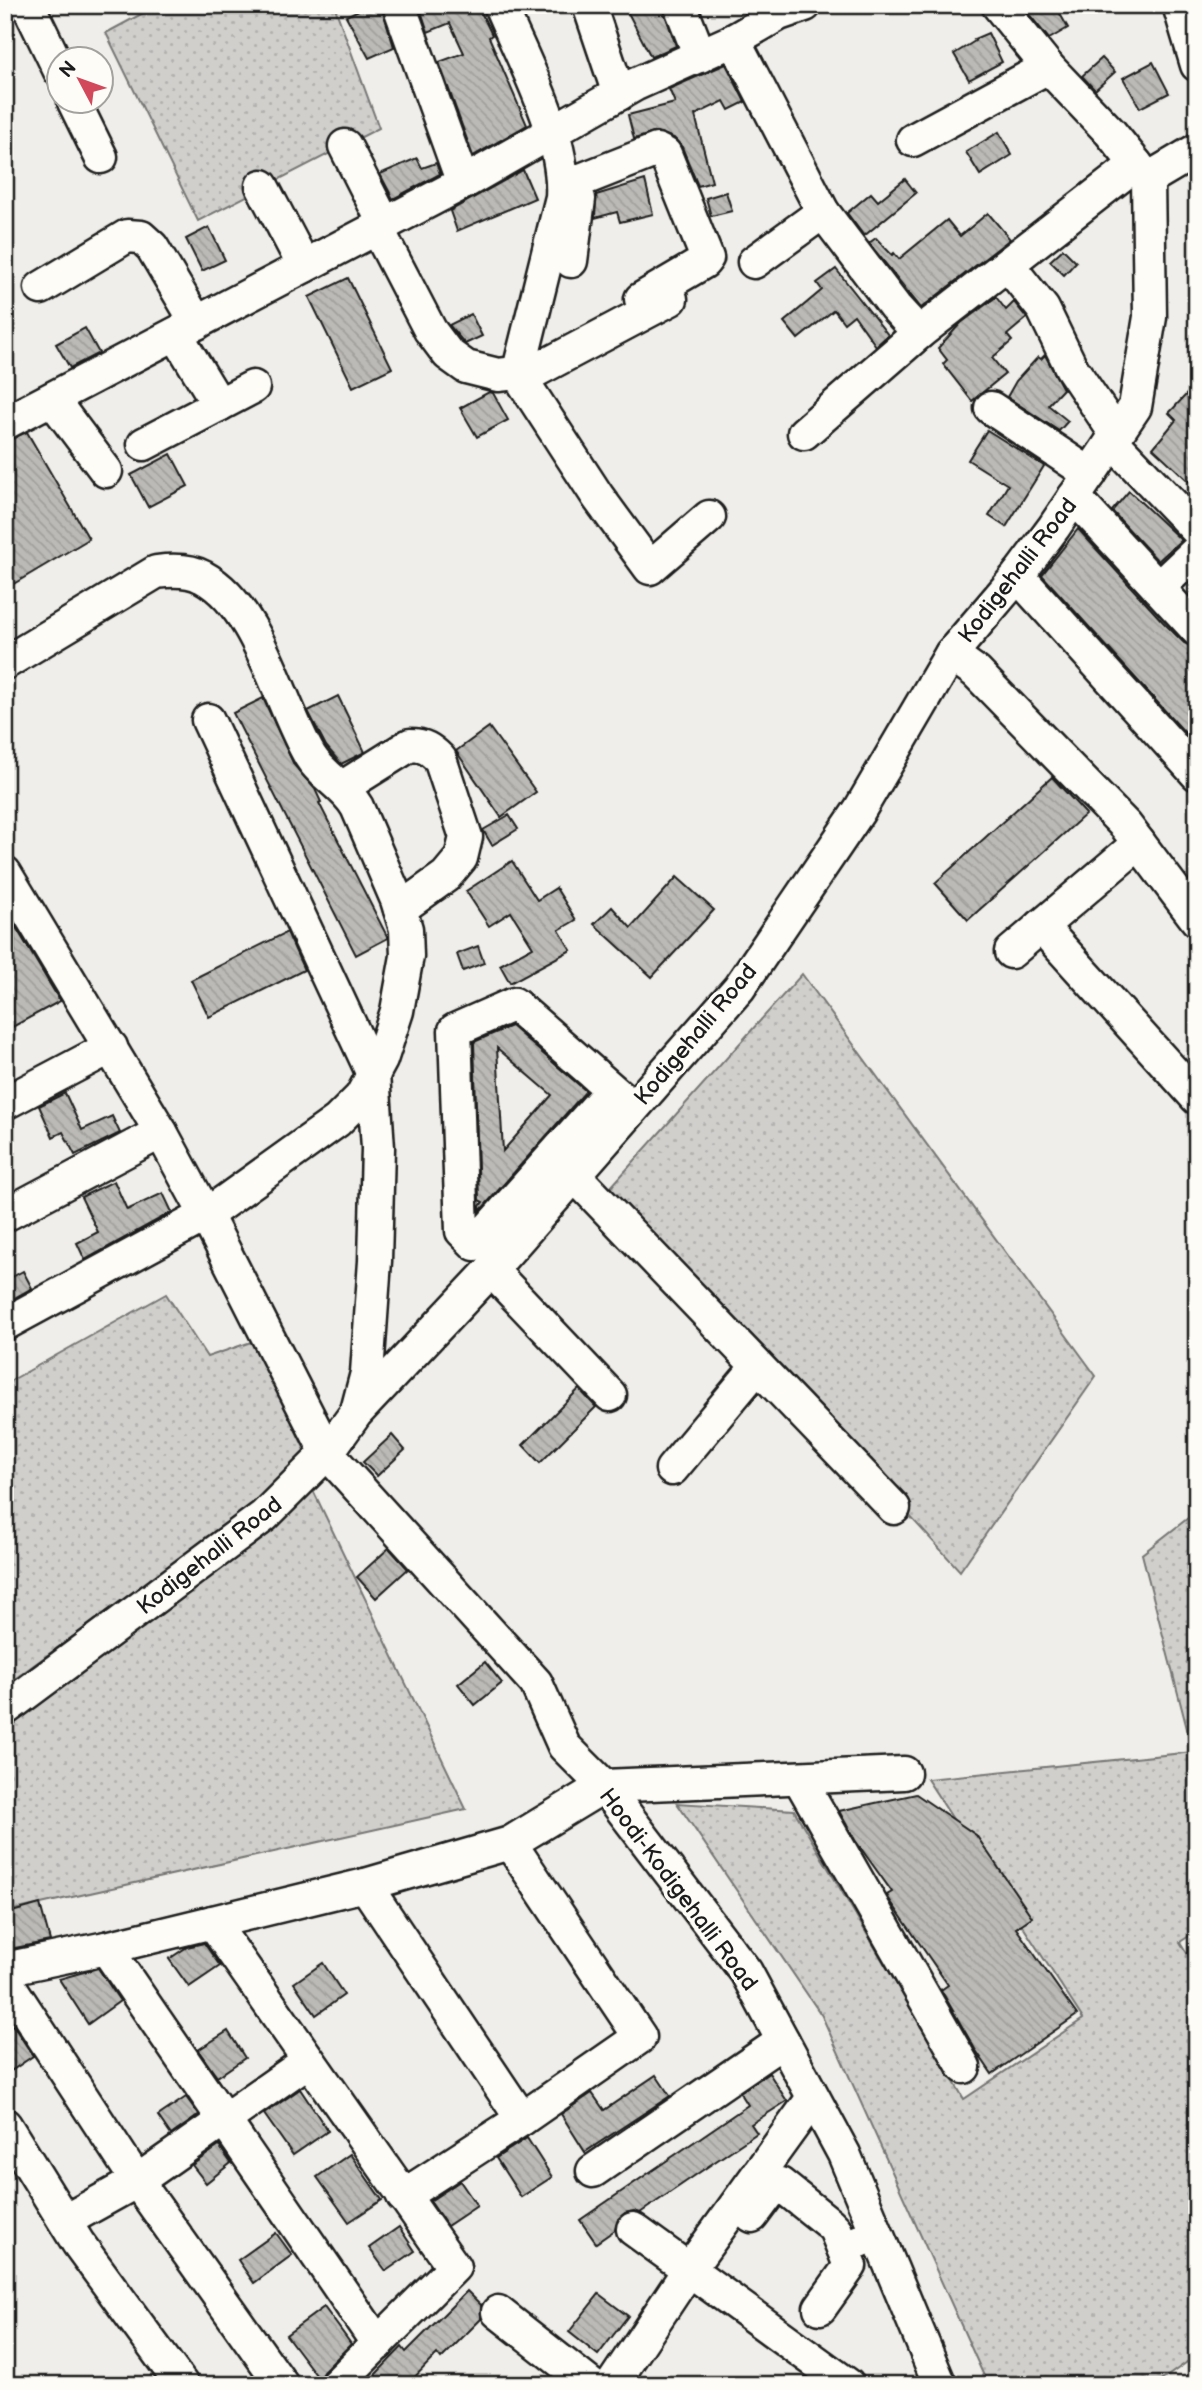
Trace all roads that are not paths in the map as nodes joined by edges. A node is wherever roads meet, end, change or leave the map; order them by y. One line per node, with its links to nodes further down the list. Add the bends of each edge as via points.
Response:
1 (28, 5): 10 (street)
2 (399, 5): 23 (street)
3 (500, 5): 16 (street)
4 (589, 5): 14 (street)
5 (680, 5): 11 (street)
6 (998, 5): 13 (street)
7 (1179, 5): 12 (street)
8 (787, 8): 9 (street)
9 (734, 40): 11 (street); 25 (street)
10 (48, 46)
11 (699, 56): 14 (street)
12 (1197, 65)
13 (1048, 67): 17 (street); 21 (street)
14 (620, 94): 16 (street)
15 (81, 116): 20 (street)
16 (554, 131): 22 (street); 23 (street)
17 (913, 140)
18 (345, 146): 26 (street)
19 (1197, 150): 21 (street)
20 (101, 157)
21 (1142, 172): 29 (street); 43 (street, Kodigehalli Road, via 1150,317 1135,407)
22 (572, 180): 27 (street); 33 (street, via 661,151 707,258); 36 (street, via 562,197)
23 (463, 183): 26 (street)
24 (262, 186): 30 (street)
25 (823, 212): 28 (street); 35 (street)
26 (381, 225): 30 (street); 36 (street, via 430,330 448,354 466,367 498,375)
27 (571, 261)
28 (754, 262)
29 (1008, 265): 35 (street); 43 (street, via 1044,309 1071,367)
30 (304, 266): 34 (street)
31 (41, 288): 34 (street, via 127,236 141,237 152,247)
32 (671, 299): 36 (street, via 535,372)
33 (605, 320)
34 (186, 328): 38 (street); 39 (street)
35 (919, 333): 42 (street)
36 (518, 373): 48 (street, via 650,569)
37 (253, 387): 39 (street)
38 (52, 398): 41 (street); 45 (street)
39 (219, 405): 44 (street)
40 (991, 408): 46 (street)
41 (5, 423)
42 (804, 433)
43 (1114, 438): 46 (street, Kodigehalli Road); 47 (street)
44 (144, 444)
45 (106, 471)
46 (1082, 486): 50 (street, Kodigehalli Road); 51 (street)
47 (1191, 512)
48 (709, 517)
49 (1197, 551): 51 (street)
50 (1019, 574): 53 (street, Kodigehalli Road); 56 (street)
51 (1158, 588): 52 (street)
52 (1197, 630)
53 (951, 654): 58 (street, via 976,672); 67 (street, Kodigehalli Road, via 859,811 739,988)
54 (5, 663): 57 (street, via 156,572 176,569 203,576 247,620 310,757)
55 (208, 720): 65 (street)
56 (1197, 774)
57 (343, 787): 60 (street, via 358,807); 60 (street, via 410,745 422,745 440,759 466,836 461,858 446,876)
58 (1139, 843): 61 (street); 62 (street)
59 (5, 873): 64 (street, Hoodi-Kodigehalli Road)
60 (400, 909): 65 (street, via 407,956 397,1011)
61 (1197, 920)
62 (1041, 926): 63 (street); 66 (street)
63 (1011, 952)
64 (111, 1046): 68 (street); 69 (street, Hoodi-Kodigehalli Road)
65 (373, 1073): 72 (street, via 361,1097 337,1121); 77 (street, via 375,1261 367,1373)
66 (1197, 1098)
67 (623, 1099): 70 (street, Kodigehalli Road); 73 (street); 73 (street, via 514,1004 454,1030 462,1231 475,1244)
68 (5, 1103)
69 (160, 1132): 71 (street); 72 (street, Hoodi-Kodigehalli Road)
70 (573, 1175): 73 (street, Kodigehalli Road); 75 (street)
71 (5, 1215)
72 (206, 1215): 74 (street); 78 (street, Hoodi-Kodigehalli Road)
73 (496, 1250): 76 (street); 77 (street, Kodigehalli Road)
74 (5, 1324)
75 (757, 1367): 79 (street); 80 (street)
76 (610, 1395)
77 (356, 1413): 78 (street, Kodigehalli Road)
78 (327, 1453): 81 (street, Kodigehalli Road, via 264,1516); 84 (street, Hoodi-Kodigehalli Road, via 536,1683 564,1746)
79 (672, 1469)
80 (894, 1508)
81 (5, 1709)
82 (904, 1773): 83 (street)
83 (799, 1778): 84 (street); 93 (street)
84 (604, 1786): 85 (street); 91 (street, Hoodi-Kodigehalli Road, via 746,1972)
85 (510, 1843): 86 (street); 95 (street, via 640,2036)
86 (365, 1885): 87 (street); 95 (street)
87 (212, 1922): 88 (street); 92 (street)
88 (106, 1948): 89 (street); 96 (street)
89 (5, 1969)
90 (5, 1979): 99 (street)
91 (783, 2041): 94 (street, Hoodi-Kodigehalli Road); 98 (street)
92 (309, 2061): 96 (street); 100 (street)
93 (964, 2067)
94 (814, 2098): 103 (street, Hoodi-Kodigehalli Road, via 844,2154); 105 (street)
95 (522, 2119): 100 (street)
96 (223, 2120): 99 (street); 108 (street)
97 (5, 2125): 101 (street)
98 (593, 2171)
99 (137, 2181): 101 (street); 110 (street)
100 (403, 2196): 108 (street, via 454,2267)
101 (65, 2221): 109 (street)
102 (633, 2229): 105 (street)
103 (858, 2238): 104 (street, via 835,2229 777,2184); 106 (street, via 849,2266); 115 (street, Hoodi-Kodigehalli Road)
104 (735, 2239)
105 (688, 2271): 113 (street); 114 (street)
106 (820, 2308)
107 (498, 2312): 112 (street)
108 (378, 2344): 111 (street)
109 (182, 2385)
110 (282, 2385)
111 (336, 2385)
112 (591, 2385)
113 (612, 2385)
114 (848, 2385)
115 (940, 2385)

